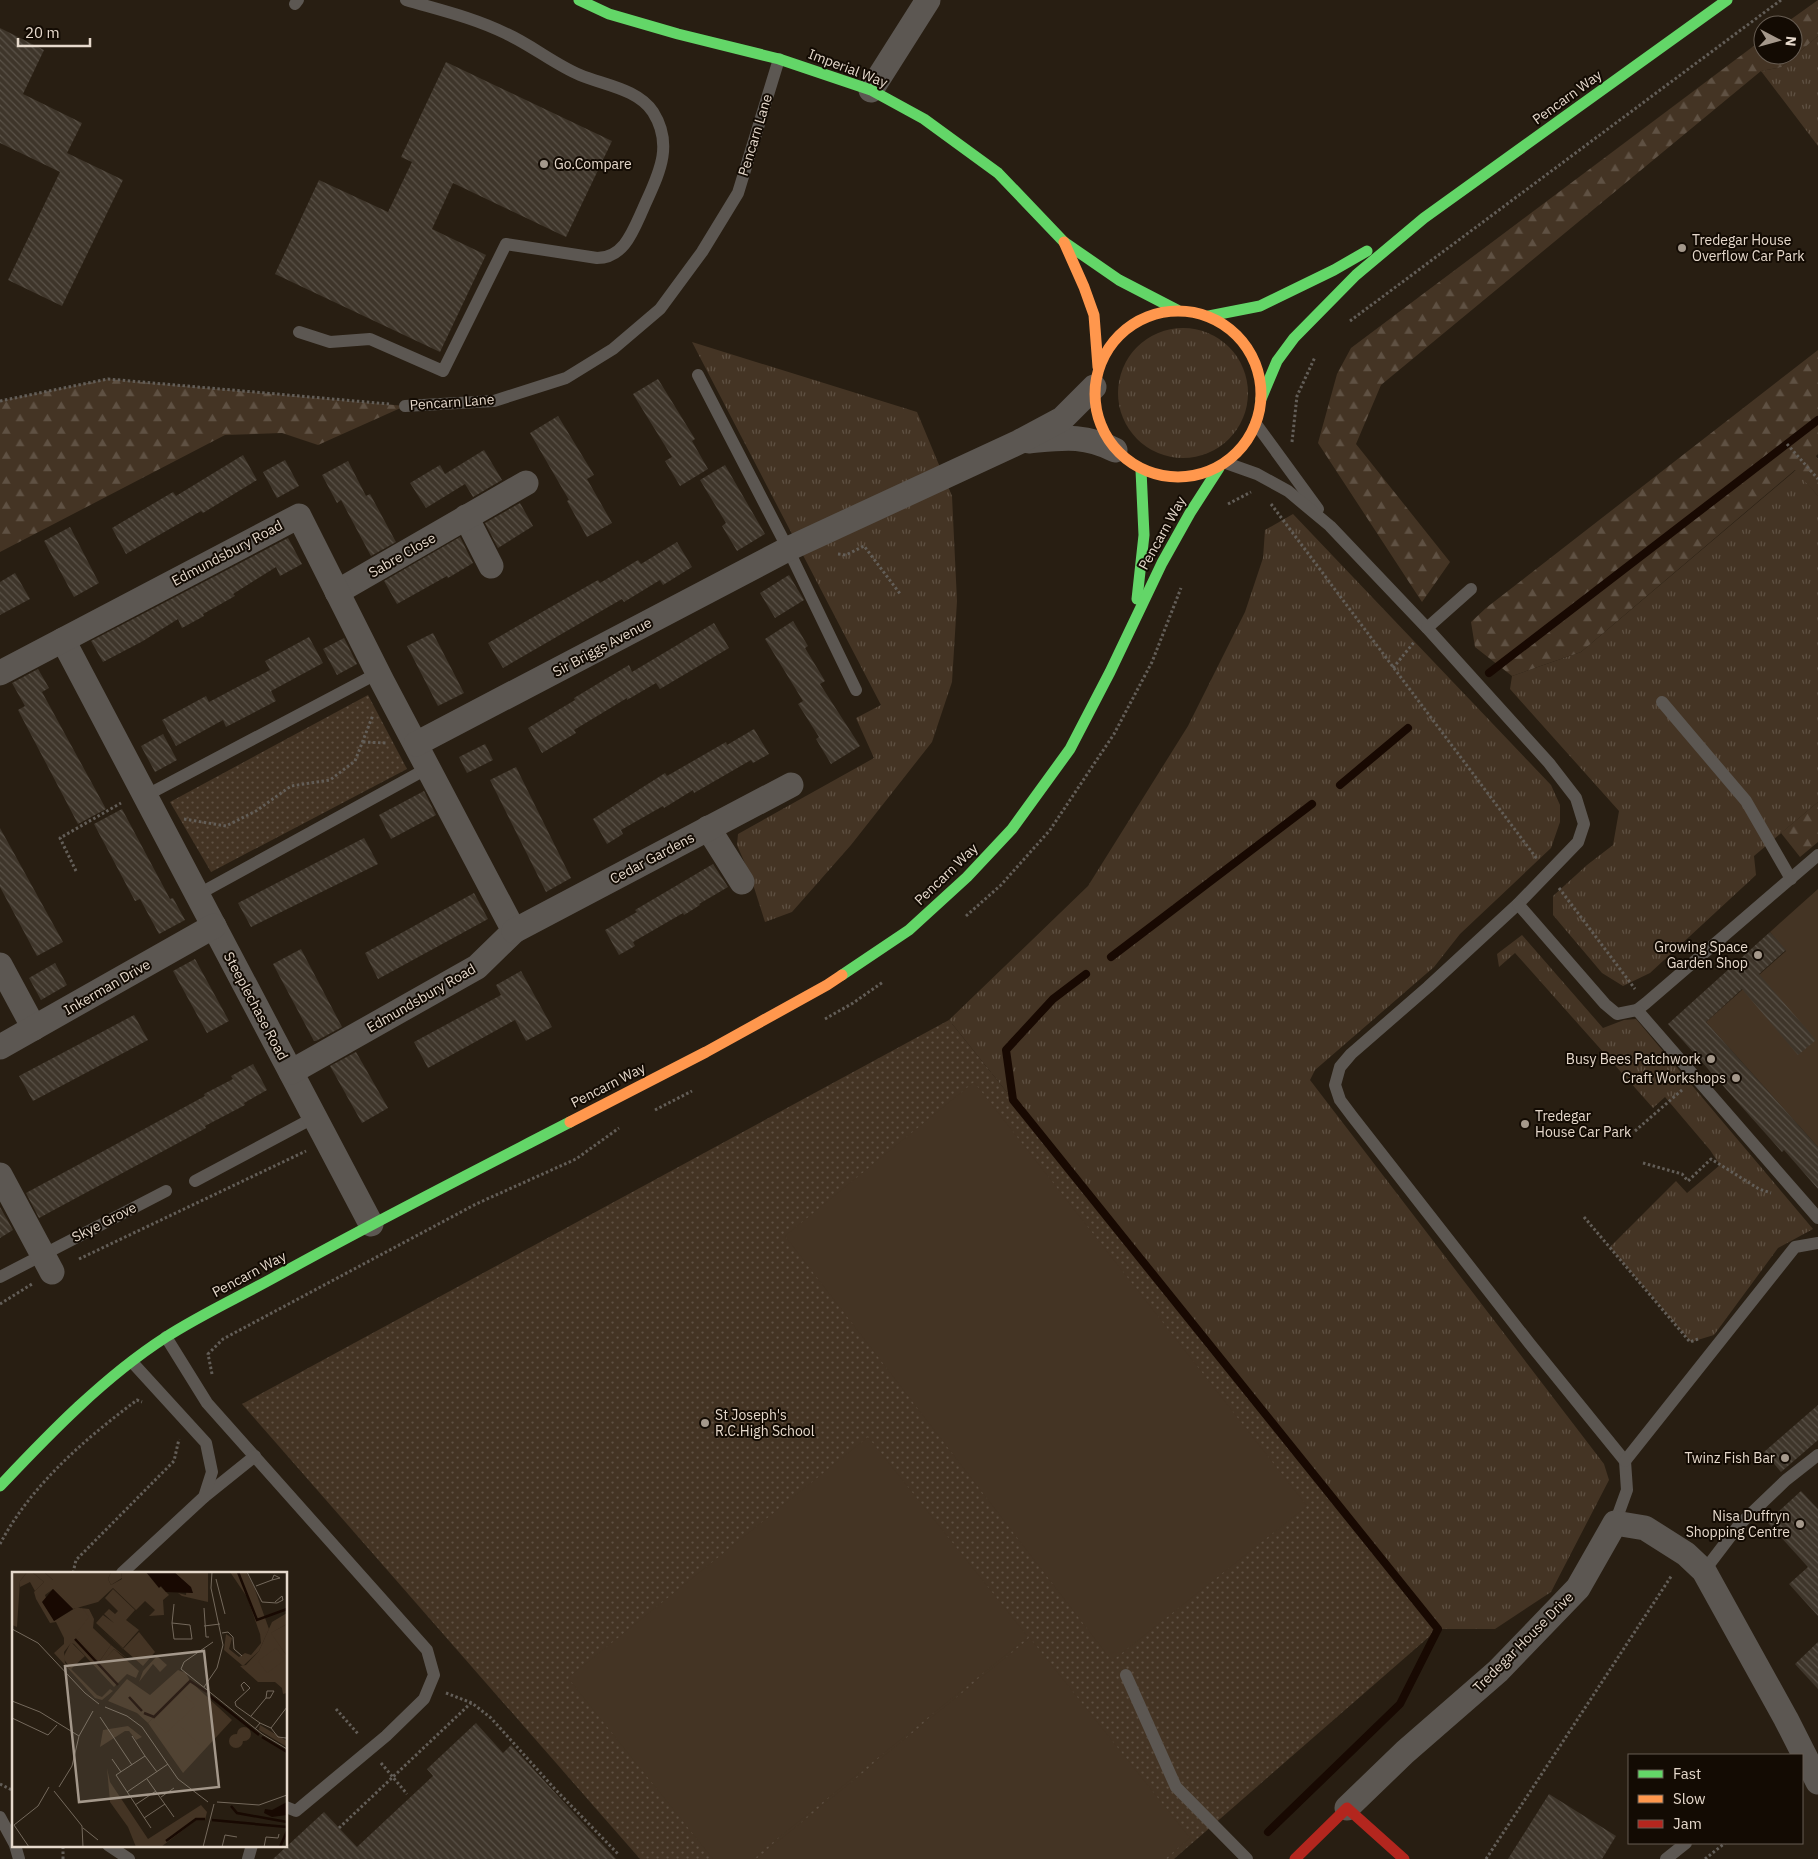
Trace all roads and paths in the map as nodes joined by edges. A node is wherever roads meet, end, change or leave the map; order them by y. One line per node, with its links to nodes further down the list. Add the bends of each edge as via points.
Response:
1 (406, 0): 13 (lane, via 505,32 580,75 636,96 646,103 658,124 664,150 662,165 631,236 607,258 506,244 443,371 370,339 338,343)
2 (579, 0): 6 (street, Imperial Way, via 678,34)
3 (928, 0): 7 (street)
4 (1727, 0): 8 (street, Pencarn Way)
5 (1781, 0): 12 (path)
6 (779, 59): 7 (street, Imperial Way); 19 (lane, Pencarn Lane, via 738,193 702,252 660,309 613,349 566,378 494,401)
7 (871, 90): 9 (street, Imperial Way, via 924,119 998,173)
8 (1424, 218): 11 (street, Pencarn Way, via 1334,270 1260,306); 17 (street, Pencarn Way, via 1356,275 1294,338 1278,361)
9 (1064, 242): 10 (street, Imperial Way, via 1119,280); 16 (street, Imperial Way, via 1094,315)
10 (1177, 310): 11 (street); 16 (street, via 1151,315 1128,326 1110,345)
11 (1209, 316): 17 (street, via 1231,330 1248,349 1259,373)
12 (1349, 322)
13 (299, 332)
14 (1318, 350): 24 (path, via 1297,396 1291,450)
15 (698, 375): 33 (lane)
16 (1096, 377): 21 (street, Sir Briggs Avenue, via 1062,419); 23 (street, via 1097,416)
17 (1261, 399): 20 (street)
18 (0, 401): 19 (path, Pencarn Lane, via 108,379)
19 (405, 406)
20 (1256, 424): 24 (lane); 25 (street, via 1244,446)
21 (1019, 442): 23 (street, Sir Briggs Avenue, via 1072,438 1098,442); 33 (street, Sir Briggs Avenue)
22 (1787, 444): 27 (path)
23 (1115, 450): 26 (street)
24 (1282, 460): 32 (lane)
25 (1222, 465): 26 (street, via 1194,477 1167,478); 28 (lane); 39 (street, Pencarn Way, via 1190,513)
26 (1141, 470): 39 (street, Pencarn Way, via 1144,535)
27 (1818, 479)
28 (1262, 483): 30 (path); 32 (lane, via 1288,491); 42 (path)
29 (526, 484): 31 (street, Sabre Close)
30 (1220, 508)
31 (466, 518): 34 (street); 37 (street, Sabre Close)
32 (1330, 526): 40 (lane)
33 (793, 560): 38 (path, via 830,553 846,555 864,546); 45 (lane); 47 (street, Sir Briggs Avenue)
34 (492, 566)
35 (1183, 583): 59 (path, via 1152,662 1114,734 1050,830 1001,885)
36 (1470, 589): 40 (lane)
37 (337, 592): 41 (street, Edmundsbury Road, via 300,516); 44 (street, Edmundsbury Road)
38 (901, 595)
39 (1136, 616): 83 (street, Pencarn Way, via 1064,757 1012,829 967,877 909,930 828,985 706,1052)
40 (1427, 628): 42 (path); 54 (lane, via 1549,763 1576,798 1584,824 1578,842)
41 (63, 640): 43 (street, Edmundsbury Road); 50 (street, Steeplechase Road)
42 (1393, 668): 54 (path)
43 (0, 673)
44 (380, 677): 47 (street, Edmundsbury Road); 50 (lane, via 258,736); 50 (path, via 370,726 355,762 330,780 291,786 256,811 226,826)
45 (856, 690)
46 (1662, 702): 55 (lane, via 1746,801)
47 (416, 744): 48 (street, Edmundsbury Road)
48 (428, 768): 57 (lane); 61 (street, Edmundsbury Road)
49 (791, 785): 51 (street, Cedar Gardens)
50 (148, 801): 53 (path, via 60,838); 57 (street, Steeplechase Road)
51 (708, 828): 56 (street); 61 (street, Cedar Gardens)
52 (1818, 855): 55 (lane)
53 (76, 871)
54 (1547, 873): 58 (lane); 64 (path)
55 (1791, 879): 64 (lane)
56 (742, 882)
57 (198, 895): 60 (street, Steeplechase Road)
58 (1518, 904): 64 (lane, via 1617,1014); 96 (lane, via 1351,1054 1340,1068 1335,1084 1340,1100 1352,1116)
59 (965, 917)
60 (214, 926): 66 (street, Inkerman Drive); 68 (street, Steeplechase Road)
61 (514, 931): 68 (street, Edmundsbury Road, via 477,967)
62 (0, 965): 66 (street)
63 (883, 981): 65 (path, via 853,1003)
64 (1642, 1007): 69 (lane)
65 (818, 1022)
66 (34, 1028): 67 (street, Inkerman Drive)
67 (0, 1048)
68 (291, 1072): 72 (street, Steeplechase Road)
69 (1696, 1078): 74 (path); 79 (lane)
70 (695, 1089): 71 (path)
71 (652, 1111)
72 (315, 1117): 75 (street, Steeplechase Road); 78 (lane)
73 (626, 1123): 92 (path, via 576,1159 476,1204 223,1339 208,1354 213,1376 222,1392)
74 (1635, 1131)
75 (327, 1141): 83 (street, Steeplechase Road); 85 (path)
76 (1643, 1163): 79 (path, via 1682,1174 1688,1181 1711,1159 1770,1193)
77 (0, 1175): 85 (street)
78 (195, 1181)
79 (1790, 1185): 82 (lane)
80 (166, 1191): 85 (lane, Skye Grove)
81 (1584, 1217): 88 (path, via 1690,1342)
82 (1818, 1218)
83 (371, 1224): 89 (street, Pencarn Way)
84 (1818, 1243): 88 (lane, via 1795,1248)
85 (47, 1263): 86 (lane, Skye Grove); 87 (path)
86 (0, 1276)
87 (0, 1304)
88 (1729, 1330): 96 (lane)
89 (166, 1337): 90 (street, Pencarn Way); 92 (lane)
90 (132, 1362): 93 (lane); 97 (street, Pencarn Way, via 69,1417)
91 (145, 1402): 100 (path, via 137,1400 110,1420 53,1472 10,1525)
92 (207, 1402): 95 (lane)
93 (185, 1420): 98 (lane, via 206,1443 212,1472); 102 (path, via 177,1426 179,1437 174,1461 76,1560)
94 (1818, 1455): 101 (lane)
95 (255, 1456): 98 (lane); 105 (lane, via 428,1650 434,1675)
96 (1625, 1461): 99 (lane, via 1628,1490)
97 (0, 1486)
98 (204, 1497): 103 (lane)
99 (1615, 1523): 101 (street, via 1645,1528); 111 (street, Tredegar House Drive, via 1578,1588 1498,1671 1405,1752)
100 (0, 1544)
101 (1695, 1563): 107 (street, via 1786,1719); 127 (path)
102 (73, 1572)
103 (123, 1572)
104 (1126, 1675): 124 (lane, via 1176,1787)
105 (429, 1687): 106 (path); 110 (lane, via 424,1699 369,1750 296,1811)
106 (472, 1703): 112 (path); 119 (path)
107 (1818, 1782)
108 (0, 1784): 109 (path)
109 (12, 1790)
110 (288, 1808)
111 (1347, 1808): 125 (street, Tredegar House Drive); 126 (street)
112 (339, 1828)
113 (1685, 1844): 128 (lane)
114 (1724, 1844): 129 (path)
115 (14, 1846): 120 (lane)
116 (63, 1846): 121 (path)
117 (110, 1846): 122 (lane)
118 (252, 1846): 123 (lane)
119 (619, 1854)
120 (19, 1859)
121 (63, 1859)
122 (129, 1859)
123 (248, 1859)
124 (1247, 1859)
125 (1295, 1859)
126 (1404, 1859)
127 (1486, 1859)
128 (1666, 1859)
129 (1706, 1859)

